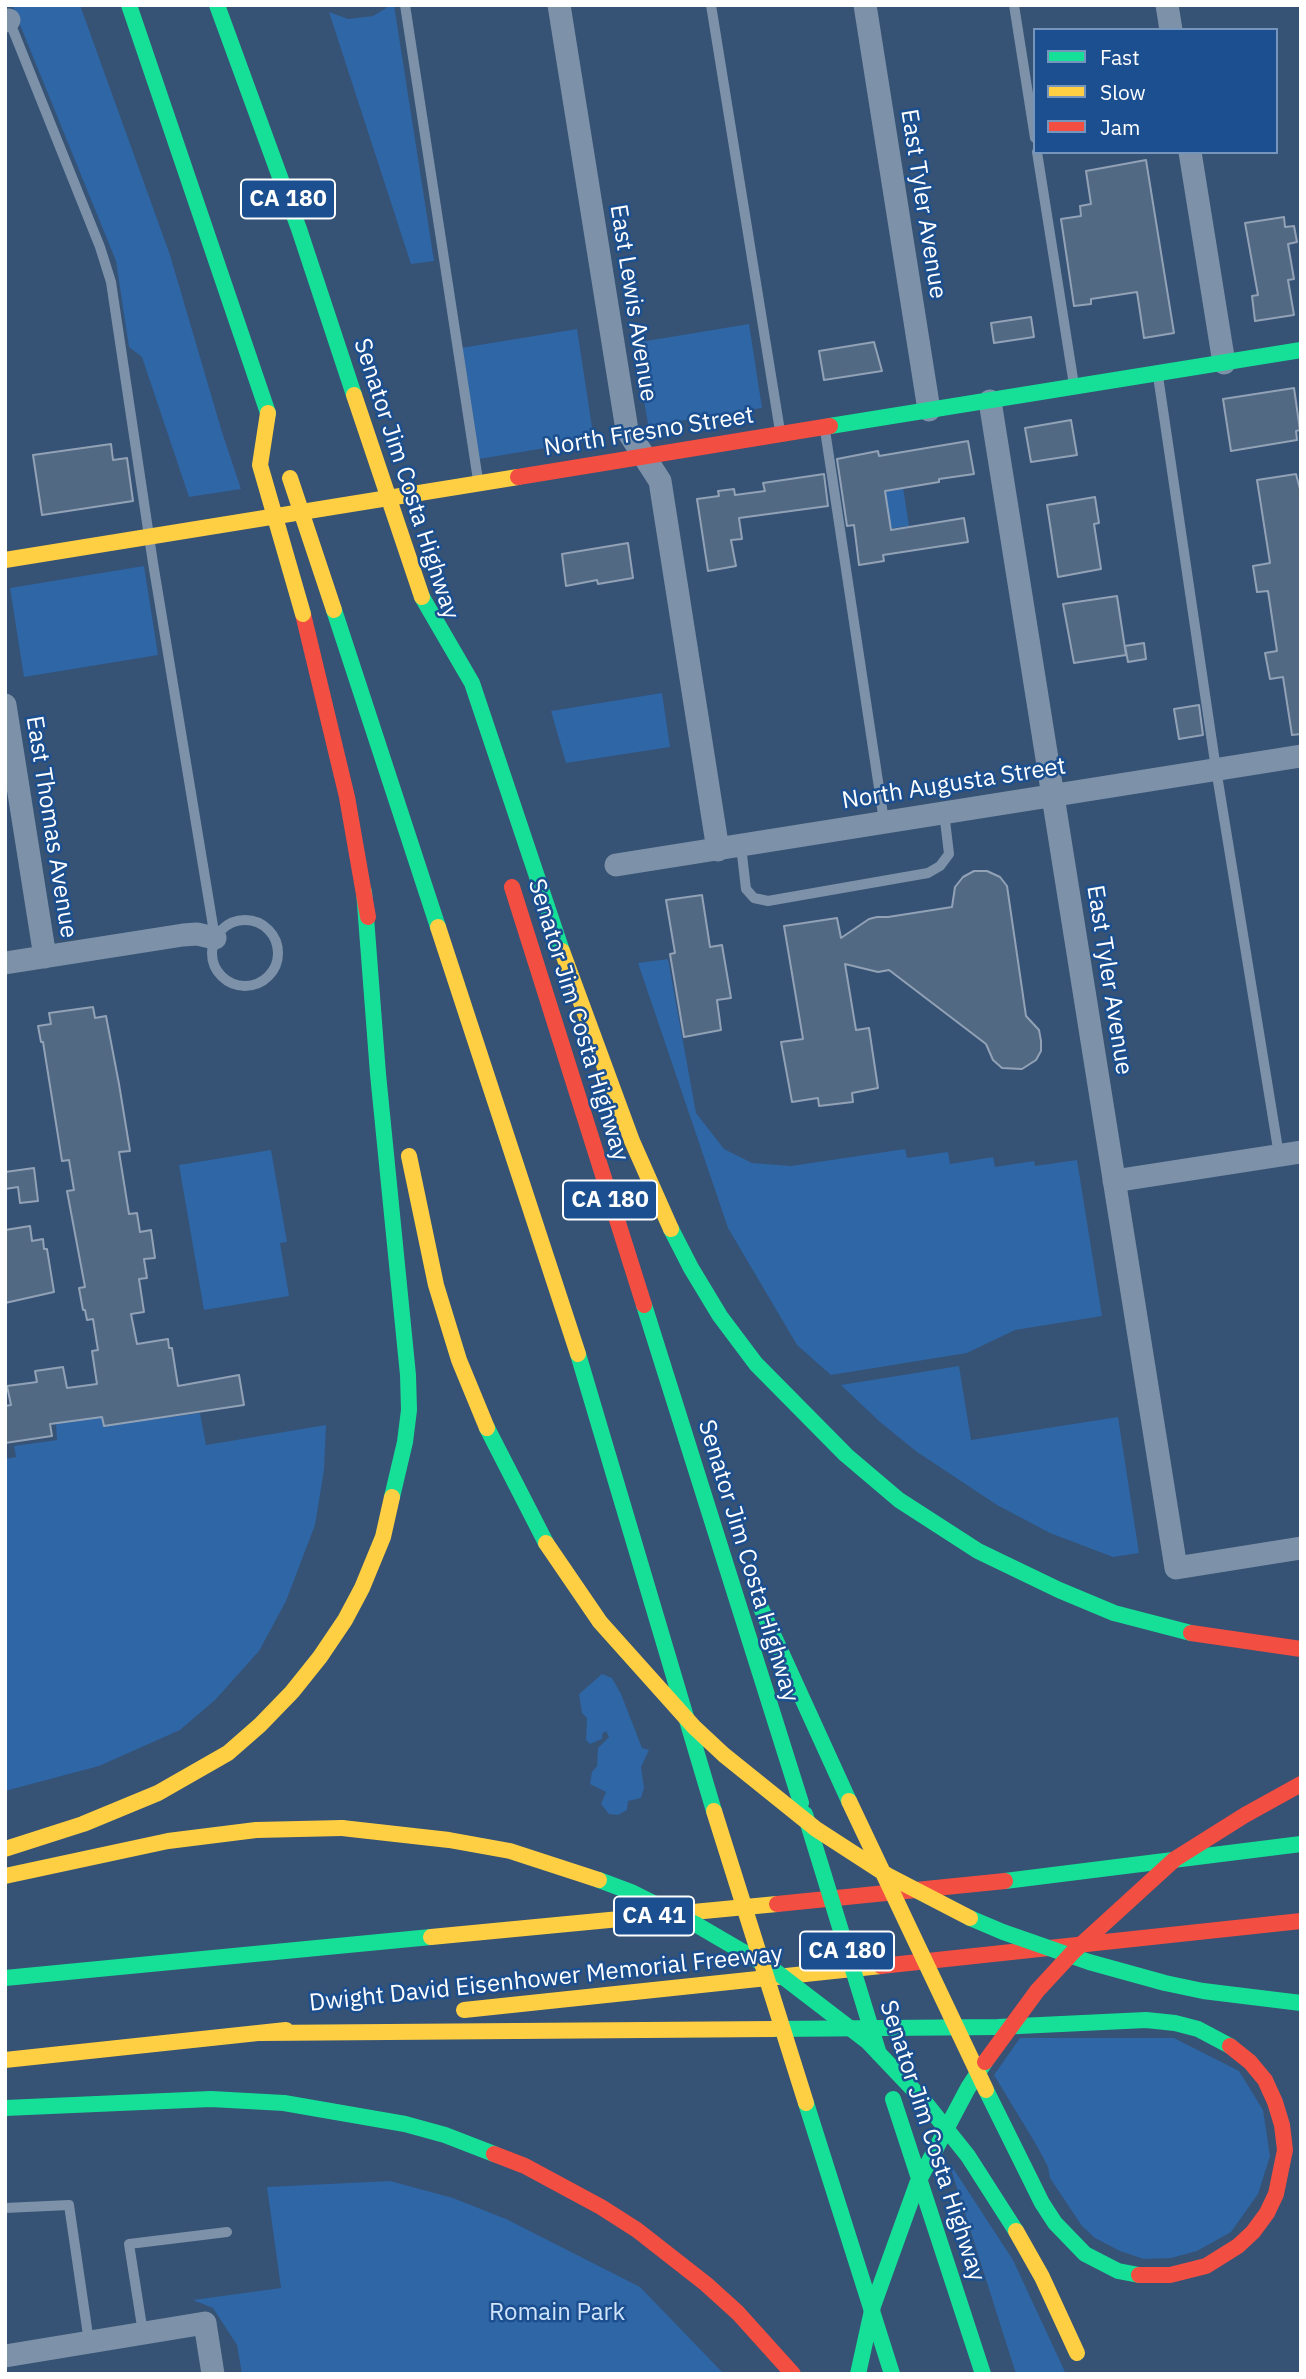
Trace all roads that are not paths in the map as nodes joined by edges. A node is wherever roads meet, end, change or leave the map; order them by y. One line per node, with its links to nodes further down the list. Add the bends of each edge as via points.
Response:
1 (129, 5): 20 (main road, CA 180)
2 (217, 5): 27 (main road, Senator Jim Costa Highway / CA 180, bridge, via 299,229)
3 (405, 5): 24 (lane)
4 (559, 5): 23 (street, East Lewis Avenue, via 627,430)
5 (711, 5): 22 (lane)
6 (865, 5): 19 (street, East Tyler Avenue)
7 (1014, 5): 11 (lane)
8 (1167, 5): 10 (street)
9 (7, 20): 25 (lane, via 111,282)
10 (1171, 28)
11 (1033, 125)
12 (1037, 154): 17 (lane)
13 (1190, 154): 15 (street)
14 (1301, 350): 15 (main road, North Fresno Street)
15 (1224, 363): 16 (main road, North Fresno Street)
16 (1158, 373): 17 (main road, North Fresno Street); 31 (lane)
17 (1074, 387): 18 (main road, North Fresno Street)
18 (990, 401): 19 (main road, North Fresno Street); 32 (street, East Tyler Avenue)
19 (929, 410): 21 (main road, North Fresno Street)
20 (268, 413): 39 (main road, bridge, via 260,465 303,614 347,797); 73 (main road, CA 180, bridge, via 579,1357 714,1811)
21 (824, 427): 22 (main road, North Fresno Street); 34 (lane)
22 (780, 434): 23 (main road, North Fresno Street)
23 (643, 457): 24 (main road, North Fresno Street); 36 (street, East Lewis Avenue, via 660,481)
24 (479, 483): 25 (main road, North Fresno Street)
25 (149, 536): 26 (main road, North Fresno Street); 40 (lane)
26 (5, 560)
27 (422, 597): 28 (main road, Senator Jim Costa Highway / CA 180); 51 (main road, via 472,683 553,927 659,1204 720,1316 756,1364 846,1455 899,1500 978,1551 1114,1613 1186,1632)
28 (442, 663)
29 (5, 705): 41 (street, East Thomas Avenue)
30 (1301, 756): 31 (street, North Augusta Street)
31 (1216, 769): 32 (street, North Augusta Street); 45 (lane)
32 (1053, 796): 33 (street, North Augusta Street); 46 (street, East Tyler Avenue)
33 (944, 812): 34 (street, North Augusta Street); 35 (lane, via 949,855 928,873 768,901 754,898 746,889)
34 (884, 821): 35 (street, North Augusta Street)
35 (741, 846): 36 (street, North Augusta Street)
36 (718, 850): 37 (street, North Augusta Street)
37 (616, 865)
38 (508, 872): 47 (main road, Senator Jim Costa Highway / CA 180)
39 (364, 891): 43 (main road); 54 (main road, via 408,1376 405,1442 383,1537 362,1588 320,1657 292,1692 228,1753 159,1793)
40 (215, 938): 40 (lane, via 212,959 223,978 233,984 255,985 265,980 277,962 276,940 262,924 251,920 230,923); 41 (street, via 183,935)
41 (45, 957): 42 (street)
42 (5, 963)
43 (394, 1065)
44 (407, 1144): 58 (main road, bridge, via 436,1284 459,1360 492,1440 546,1543 600,1622 694,1727 816,1829 887,1875 962,1914 1089,1962 1190,1988)
45 (1290, 1154): 46 (street)
46 (1114, 1181): 48 (street, East Tyler Avenue, via 1176,1568)
47 (693, 1461): 49 (main road); 74 (main road, Senator Jim Costa Highway / CA 180, bridge)
48 (1301, 1548)
49 (745, 1574)
50 (757, 1599): 61 (main road, bridge, via 849,1801 987,2092 1055,2223 1085,2254 1118,2270 1143,2275 1170,2276 1206,2266 1238,2246 1267,2213 1282,2172 1285,2150 1275,2102 1265,2080 1232,2047 1175,2023 1146,2020 998,2027)
51 (1301, 1649)
52 (1301, 1784): 72 (main road, bridge, via 1175,1859 1073,1952 1004,2034 968,2088 917,2184 873,2306)
53 (1301, 1844): 57 (main road, Dwight David Eisenhower Memorial Freeway / CA 41, via 937,1889)
54 (5, 1849)
55 (5, 1876): 69 (main road, bridge, via 168,1842 256,1830 342,1828 404,1833 510,1852 631,1892 774,1970 868,2042 968,2156 1042,2277)
56 (1301, 1921): 59 (main road, Dwight David Eisenhower Memorial Freeway)
57 (5, 1978)
58 (1301, 2004)
59 (453, 2011)
60 (411, 2016): 61 (main road, Dwight David Eisenhower Memorial Freeway)
61 (259, 2033): 62 (main road, Dwight David Eisenhower Memorial Freeway)
62 (5, 2060)
63 (5, 2108): 71 (main road, via 211,2099 284,2103 444,2135 525,2166 637,2230 738,2313)
64 (5, 2208): 67 (lane, via 69,2205)
65 (227, 2232): 66 (lane, via 130,2244)
66 (143, 2333): 67 (street); 70 (street, via 205,2323)
67 (89, 2342): 68 (street)
68 (5, 2356)
69 (1079, 2358)
70 (214, 2374)
71 (793, 2374)
72 (858, 2374)
73 (892, 2374)
74 (983, 2374)

